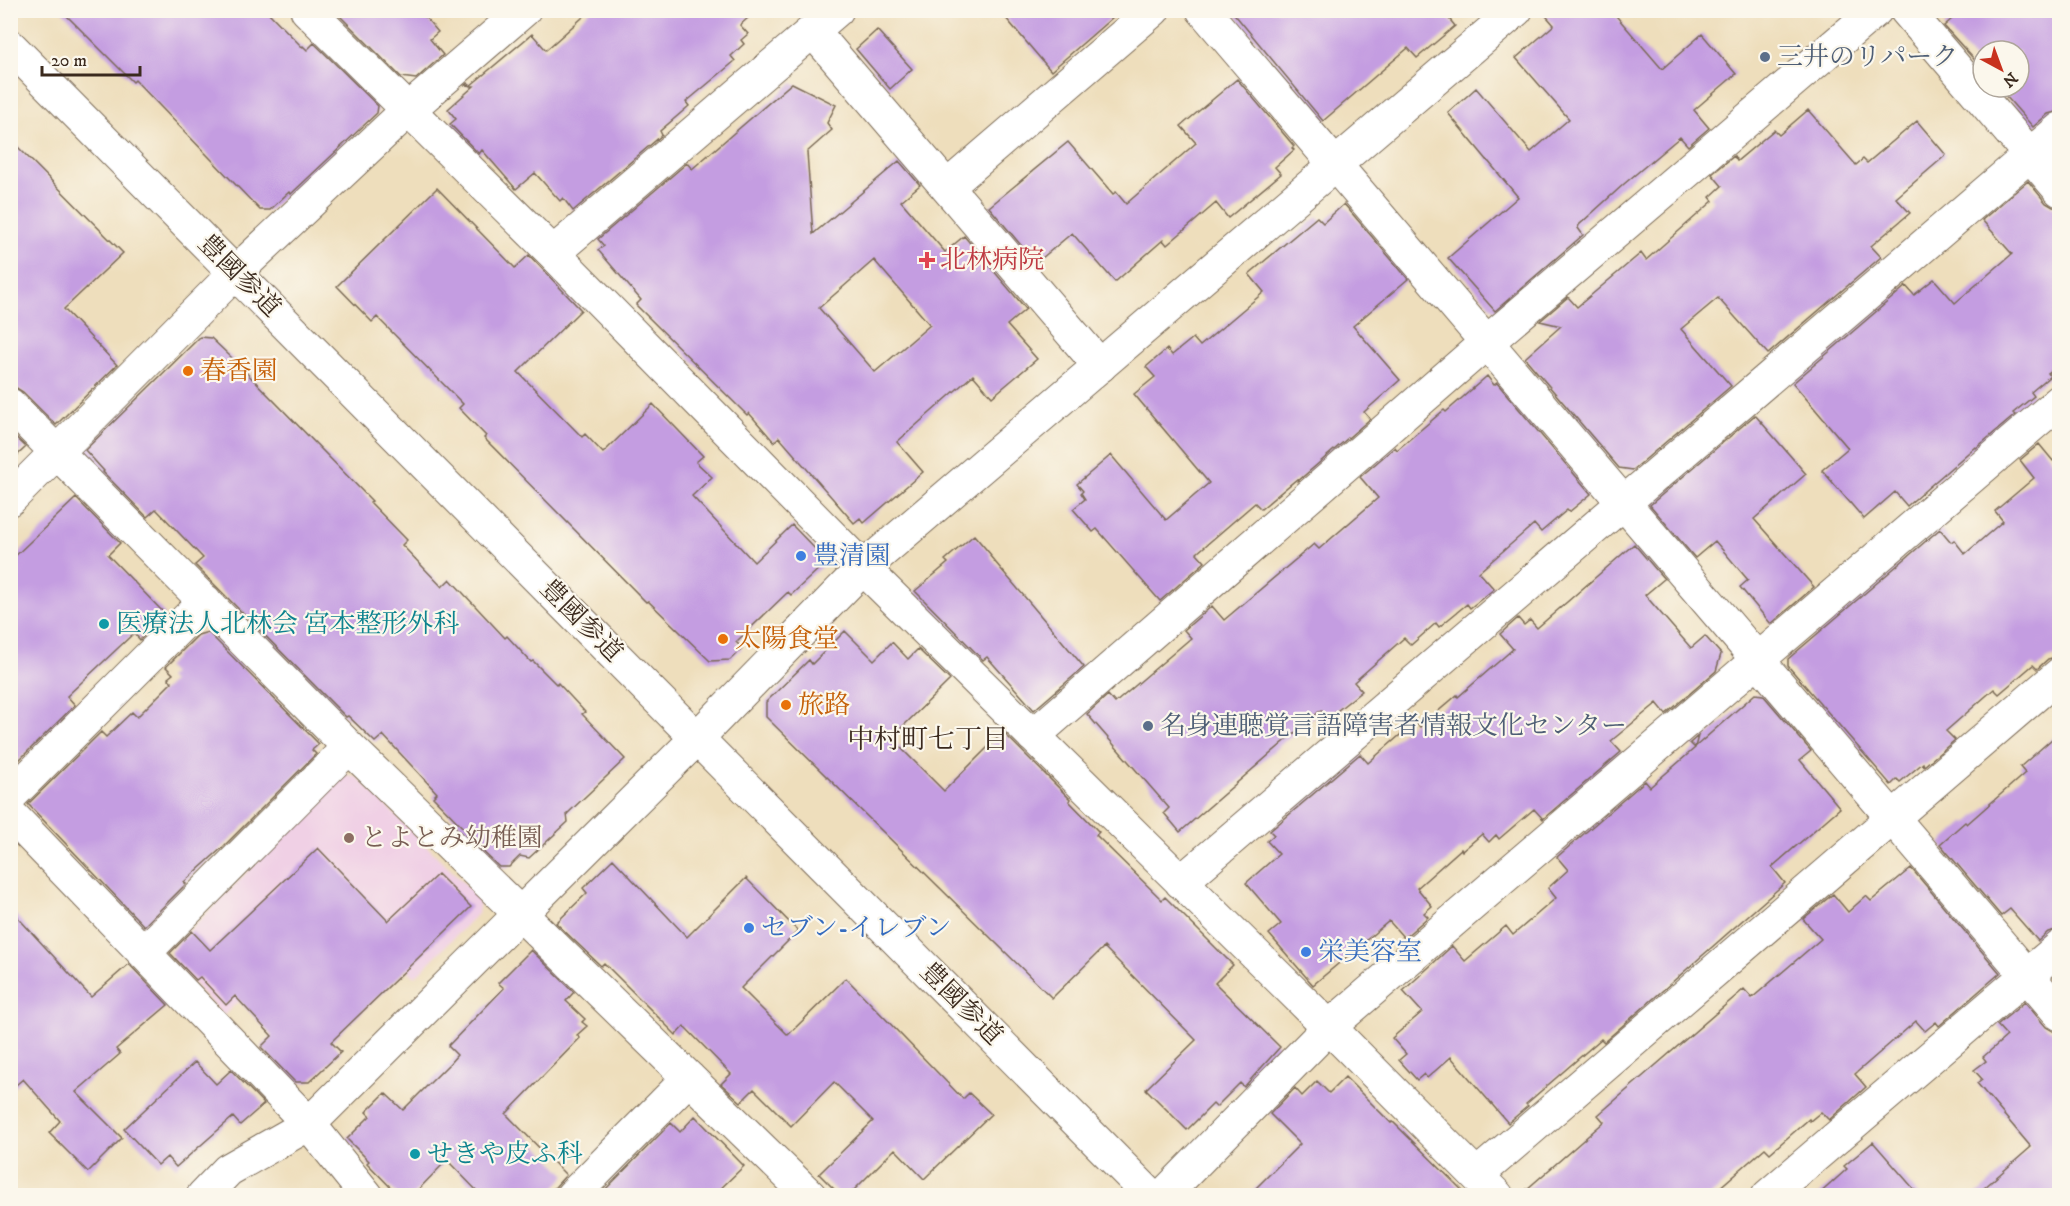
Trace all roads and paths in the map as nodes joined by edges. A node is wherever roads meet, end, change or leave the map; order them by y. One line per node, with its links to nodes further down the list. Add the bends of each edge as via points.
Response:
1 (307, 10): 10 (street)
2 (524, 10): 10 (street)
3 (1153, 10): 14 (street)
4 (1203, 10): 13 (street)
5 (1516, 10): 13 (street)
6 (1876, 10): 18 (street)
7 (1906, 10): 12 (street)
8 (825, 21): 14 (street); 16 (street)
9 (10, 46): 17 (street, 豊國参道)
10 (408, 110): 16 (street); 17 (street)
11 (2060, 129): 12 (street)
12 (2029, 154): 15 (street); 24 (street)
13 (1336, 165): 18 (street); 19 (street)
14 (946, 187): 19 (street)
15 (2060, 190)
16 (553, 253): 25 (street)
17 (236, 273): 22 (street); 30 (street, 豊國参道)
18 (1487, 342): 24 (street); 29 (street)
19 (1100, 366): 25 (street)
20 (2060, 401): 27 (street)
21 (10, 405): 22 (street)
22 (57, 451): 23 (street); 26 (street)
23 (10, 499)
24 (1624, 502): 27 (street); 35 (street)
25 (863, 568): 29 (street); 30 (street)
26 (205, 601): 31 (street); 32 (street)
27 (1758, 659): 34 (street); 41 (street)
28 (2060, 674): 34 (street)
29 (1033, 736): 35 (street)
30 (697, 738): 36 (street); 49 (street, 豊國参道)
31 (349, 747): 36 (street); 38 (street)
32 (10, 796)
33 (10, 813): 38 (street)
34 (1893, 816): 39 (street); 44 (street)
35 (1181, 882): 41 (street)
36 (520, 914): 42 (street); 43 (street)
37 (2060, 947): 39 (street)
38 (145, 952): 43 (street)
39 (2028, 974): 40 (street); 51 (street)
40 (2060, 1014)
41 (1329, 1027): 44 (street); 50 (street)
42 (688, 1078): 47 (street); 48 (street)
43 (309, 1124): 45 (street, via 228,1170); 46 (street)
44 (1487, 1185)
45 (203, 1196)
46 (367, 1196)
47 (572, 1196)
48 (810, 1196)
49 (1151, 1196)
50 (1162, 1196)
51 (1768, 1196)

